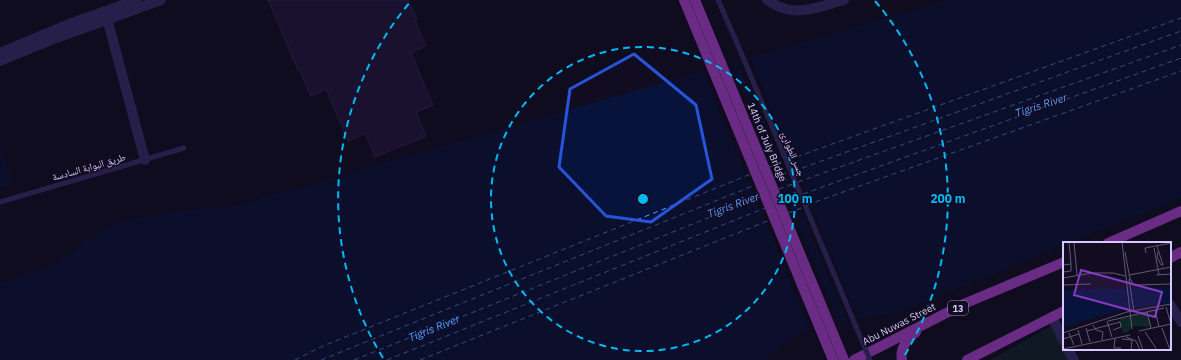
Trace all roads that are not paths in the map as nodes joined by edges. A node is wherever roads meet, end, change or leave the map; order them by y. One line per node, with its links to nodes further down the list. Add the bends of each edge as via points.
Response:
1 (137, 0): 8 (street)
2 (161, 0): 8 (street)
3 (684, 0): 27 (main road)
4 (695, 0): 28 (main road, 14th of July Bridge)
5 (718, 0): 30 (lane, جسر الطوارئ, bridge)
6 (767, 0): 7 (street, via 777,7 794,11 813,9)
7 (844, 0)
8 (106, 15): 9 (street, via 63,26); 10 (street); 12 (street)
9 (0, 54)
10 (0, 61)
11 (184, 148): 12 (lane, طريق البوابة السادسة)
12 (145, 160): 13 (lane, طريق البوابة السادسة)
13 (0, 202)
14 (1181, 211): 15 (main road)
15 (1110, 242)
16 (1181, 252): 17 (main road)
17 (1171, 257)
18 (1063, 262): 19 (main road, Abu Nuwas Street / 13)
19 (966, 303): 29 (main road, Abu Nuwas Street / 13); 31 (main road, via 909,338 902,349)
20 (1171, 306): 23 (street)
21 (1063, 312): 22 (main road)
22 (1052, 317): 24 (street); 25 (main road)
23 (1181, 322)
24 (1063, 339)
25 (999, 344): 32 (main road); 33 (main road)
26 (1069, 350): 34 (street)
27 (833, 360)
28 (844, 360)
29 (854, 360)
30 (870, 360)
31 (902, 360)
32 (963, 360)
33 (967, 360)
34 (1074, 360)

